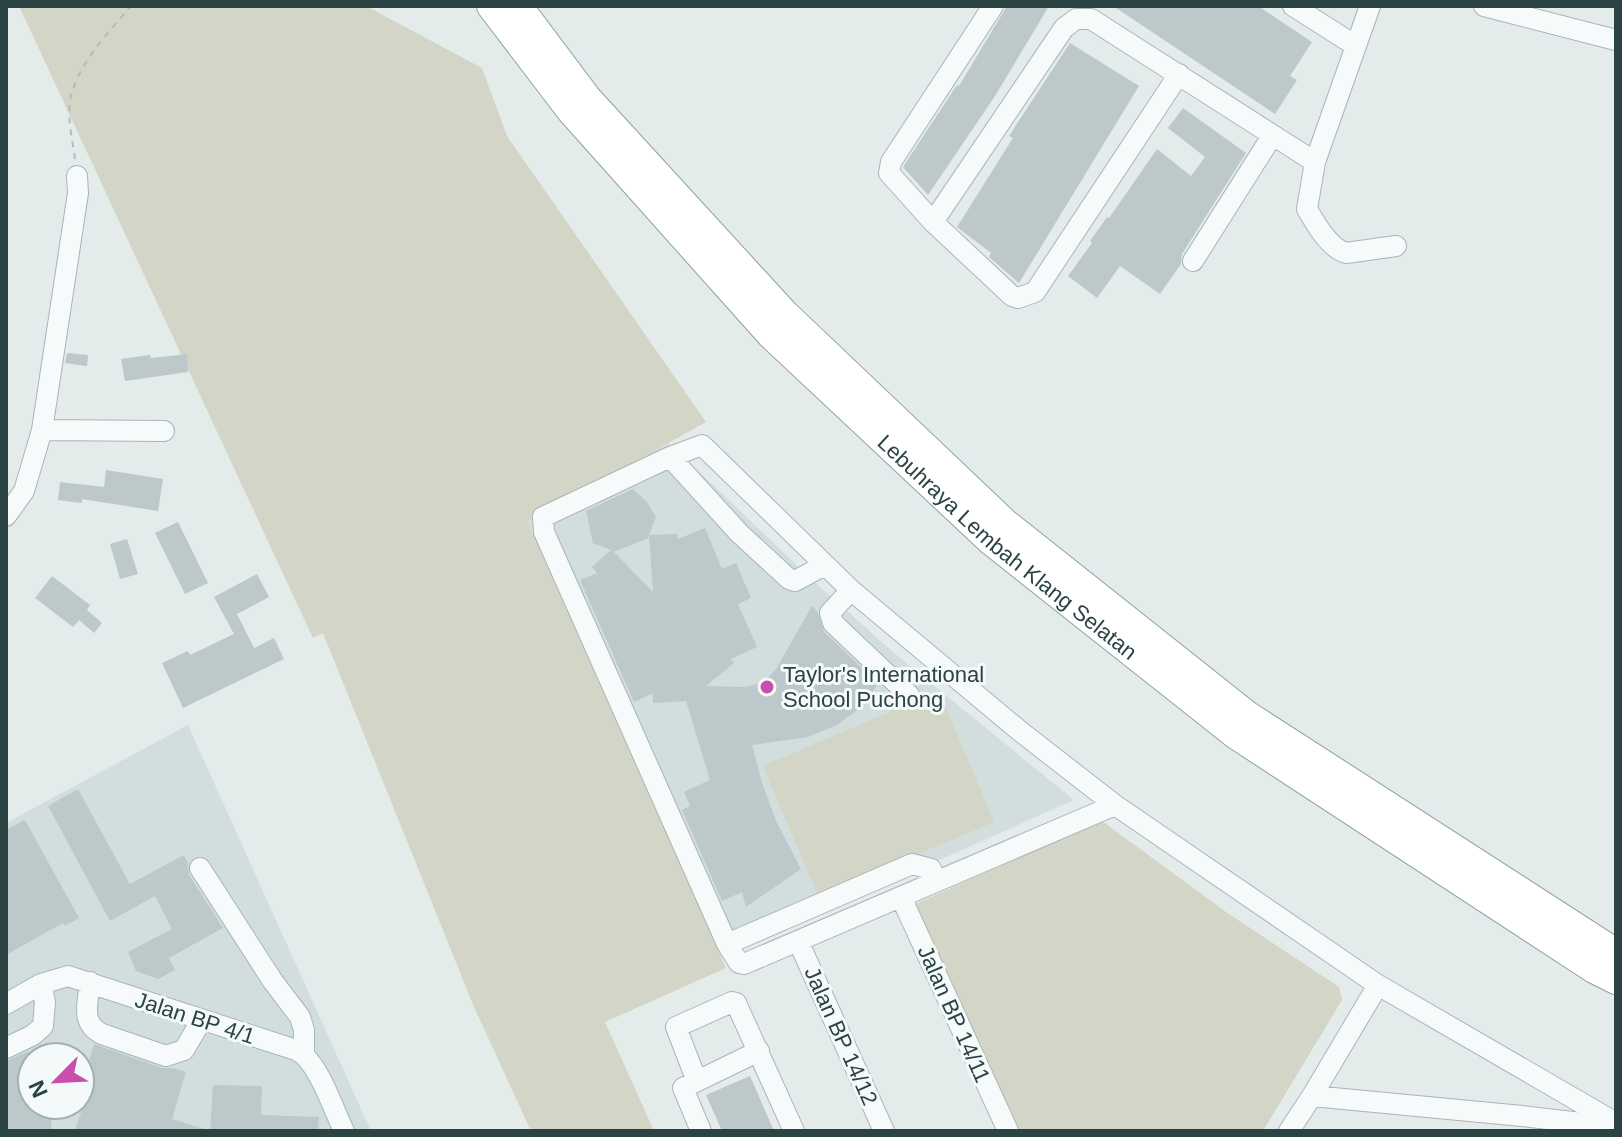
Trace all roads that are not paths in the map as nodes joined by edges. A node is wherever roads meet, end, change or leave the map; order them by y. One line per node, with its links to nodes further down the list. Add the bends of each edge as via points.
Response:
1 (491, 6): 31 (highway, Lebuhraya Lembah Klang Selatan, via 571,111 771,335 991,541 1236,735)
2 (518, 6): 30 (highway, Lebuhraya Lembah Klang Selatan, via 587,98 784,313 1005,523 1247,715)
3 (993, 6): 14 (street, via 888,167 891,178)
4 (1293, 6): 8 (street)
5 (1329, 6): 8 (street)
6 (1370, 6): 8 (street)
7 (1484, 6): 9 (street)
8 (1339, 36): 12 (street)
9 (1616, 40)
10 (1179, 74): 11 (street); 14 (street, via 1091,19 1070,22); 14 (street, via 1030,296 1012,296)
11 (1272, 136): 12 (street); 16 (street)
12 (1315, 162): 15 (street, via 1307,209 1339,251)
13 (77, 176): 17 (street)
14 (933, 222)
15 (1396, 246)
16 (1193, 261)
17 (42, 430): 18 (street); 20 (street, via 24,491)
18 (164, 431)
19 (670, 457): 21 (street, via 702,445); 21 (street, via 789,579 795,581); 29 (street, via 543,517 542,524)
20 (6, 516)
21 (825, 565): 22 (street)
22 (851, 590): 23 (street, via 830,613 833,623); 24 (street)
23 (909, 695)
24 (1115, 805): 26 (street); 34 (street)
25 (200, 868): 39 (street, via 300,1017)
26 (936, 880): 27 (street); 29 (street, via 931,869 912,864)
27 (901, 897): 28 (street); 47 (street, Jalan BP 14/11)
28 (798, 941): 29 (street, via 744,964); 46 (street, Jalan BP 14/12)
29 (727, 944)
30 (1616, 953)
31 (1616, 980)
32 (90, 982): 33 (street, Jalan BP 4/1, via 68,976); 36 (street, Jalan BP 4/1); 36 (street, via 86,1019 102,1034 166,1056 184,1050)
33 (41, 984): 35 (street, Jalan BP 4/1); 37 (street, via 43,1026)
34 (1378, 985): 41 (street); 42 (street)
35 (6, 1004)
36 (201, 1021): 39 (street, Jalan BP 4/1)
37 (6, 1048)
38 (759, 1051): 40 (street); 40 (street, via 732,1002 680,1023 676,1032); 45 (street)
39 (304, 1053): 43 (street)
40 (696, 1079): 44 (street, via 683,1088)
41 (1312, 1096): 48 (street); 49 (street, via 1581,1123)
42 (1616, 1123)
43 (344, 1131)
44 (701, 1131)
45 (794, 1131)
46 (884, 1131)
47 (1008, 1131)
48 (1289, 1131)
49 (1598, 1131)

